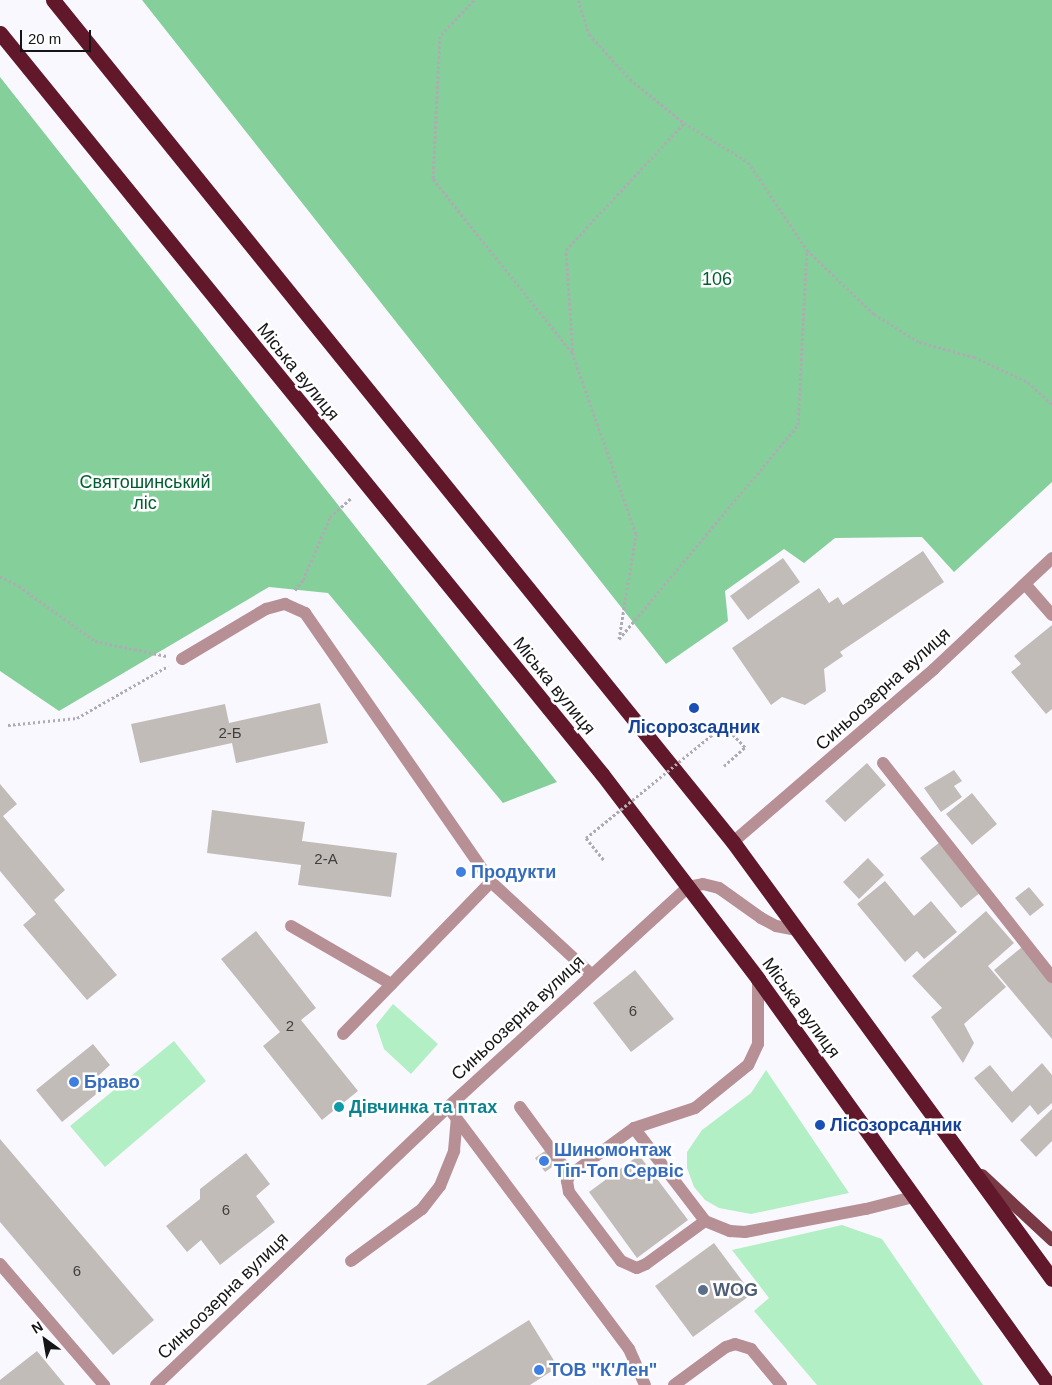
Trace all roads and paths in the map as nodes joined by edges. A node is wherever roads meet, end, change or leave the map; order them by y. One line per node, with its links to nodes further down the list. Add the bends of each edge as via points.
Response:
1 (54, 0): 19 (highway)
2 (474, 0): 7 (path, via 440,36 433,180)
3 (578, 0): 5 (path, via 589,34 630,78)
4 (0, 33): 22 (highway, Міська вулиця, via 596,767)
5 (684, 123): 6 (path, via 748,162); 7 (path, via 566,250)
6 (807, 250): 7 (path, via 798,425 619,639 636,534); 8 (path, via 874,314 919,342 974,357 1028,382)
7 (573, 355)
8 (1052, 404)
9 (350, 498): 13 (path, via 330,517 303,580)
10 (1052, 558): 12 (street, Синьоозерна вулиця)
11 (0, 576): 15 (path, via 95,641)
12 (1025, 584): 14 (street); 19 (street, Синьоозерна вулиця, via 934,669)
13 (285, 604): 15 (street, via 266,610); 21 (street, via 305,613)
14 (1052, 615)
15 (182, 659): 16 (path, via 77,718)
16 (8, 725)
17 (883, 764): 26 (street)
18 (724, 766): 20 (path, bridge, via 745,747 724,725 586,838)
19 (732, 842): 24 (highway)
20 (604, 860)
21 (491, 882): 25 (street); 28 (street)
22 (688, 887): 24 (street, via 703,884 719,888 761,918 776,926); 25 (street, Синьоозерна вулиця); 27 (highway, Міська вулиця)
23 (290, 926): 28 (street)
24 (796, 930): 34 (highway)
25 (591, 974): 30 (street, Синьоозерна вулиця)
26 (1052, 977)
27 (758, 979): 33 (street, via 758,1044 748,1065 695,1108); 36 (highway, Міська вулиця)
28 (392, 984): 29 (street)
29 (343, 1034)
30 (448, 1107): 32 (street); 43 (street, Синьоозерна вулиця)
31 (520, 1107): 35 (street)
32 (457, 1119): 39 (street, via 454,1151 440,1186 422,1209); 44 (street, via 629,1349)
33 (634, 1128): 35 (street); 37 (street)
34 (963, 1157): 38 (main road); 41 (highway)
35 (570, 1175): 37 (street, via 567,1180 569,1192 628,1266 646,1264)
36 (913, 1197): 37 (street, via 746,1232 723,1230); 47 (highway, Міська вулиця)
37 (706, 1221)
38 (1052, 1240)
39 (351, 1261)
40 (0, 1264): 42 (street)
41 (1052, 1279)
42 (104, 1385)
43 (156, 1385)
44 (645, 1385)
45 (674, 1385): 46 (street, via 726,1347 735,1344 751,1349)
46 (780, 1385)
47 (1049, 1385)

